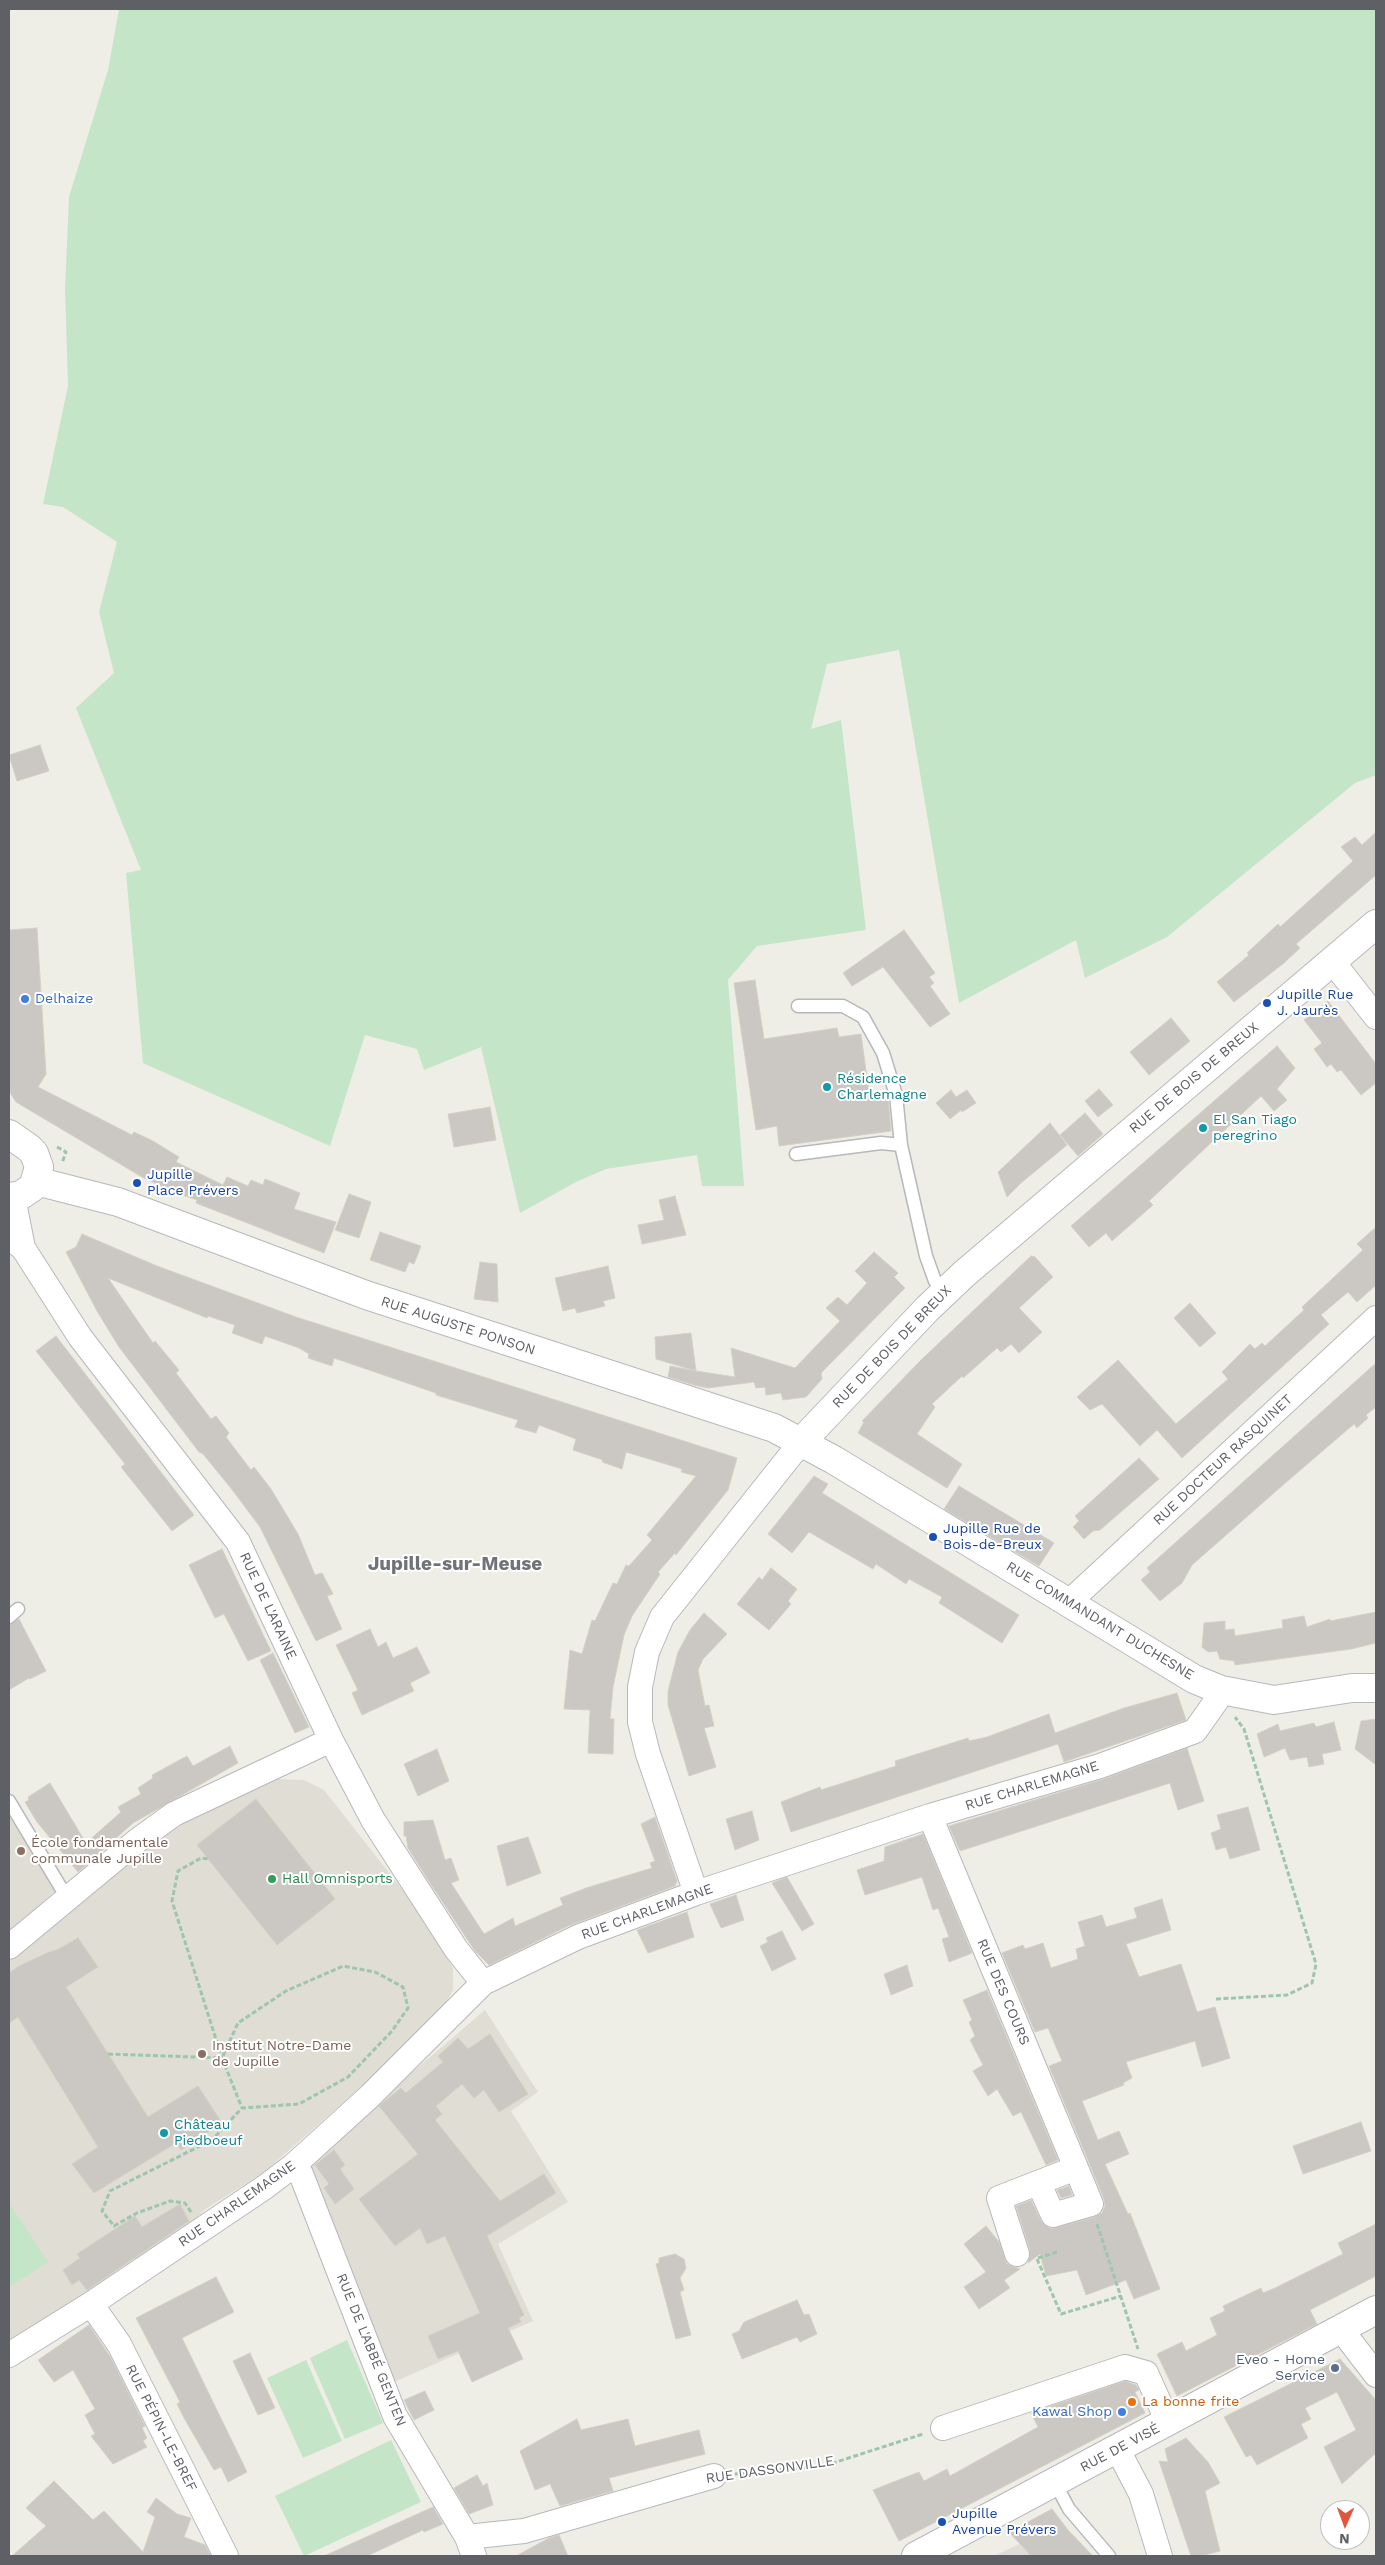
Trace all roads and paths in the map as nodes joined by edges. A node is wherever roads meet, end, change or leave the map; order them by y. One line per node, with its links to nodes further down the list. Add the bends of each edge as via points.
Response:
1 (1376, 924): 2 (street, RUE DE BOIS DE BREUX)
2 (1332, 961): 4 (street); 11 (street, RUE DE BOIS DE BREUX)
3 (798, 1006): 6 (lane, via 842,1006 863,1017 883,1053 896,1096)
4 (1376, 1018)
5 (9, 1134): 8 (street, via 29,1148)
6 (901, 1144): 7 (lane, via 882,1143); 11 (lane, via 926,1256 936,1281)
7 (796, 1154)
8 (37, 1170): 9 (street, via 27,1192); 13 (street, RUE AUGUSTE PONSON, via 366,1296 774,1428)
9 (11, 1197): 10 (street)
10 (16, 1243): 17 (street, RUE DE L'ARAINE, via 80,1337 238,1542)
11 (945, 1292): 13 (street, RUE DE BOIS DE BREUX)
12 (1376, 1318): 14 (street, RUE DOCTEUR RASQUINET)
13 (802, 1441): 14 (street, RUE COMMANDANT DUCHESNE); 21 (street, RUE DE BOIS DE BREUX, via 662,1617 647,1652 640,1686 640,1722)
14 (1069, 1602): 16 (street, RUE COMMANDANT DUCHESNE)
15 (1376, 1688): 16 (street, via 1352,1688 1274,1700)
16 (1220, 1694): 19 (street, RUE CHARLEMAGNE, via 1195,1731 1100,1766); 25 (path, via 1244,1729 1316,1964 1312,1983 1286,1995)
17 (331, 1740): 22 (street, via 174,1814); 24 (street, RUE DE L'ARAINE, via 373,1820 456,1949)
18 (9, 1801): 22 (lane)
19 (930, 1816): 21 (street, RUE CHARLEMAGNE); 30 (street, RUE DES COURS)
20 (209, 1859): 27 (path, via 201,1858 178,1870 172,1901)
21 (696, 1893): 24 (street, RUE CHARLEMAGNE, via 578,1938)
22 (67, 1898): 23 (street)
23 (9, 1947)
24 (483, 1983): 29 (street, RUE CHARLEMAGNE, via 370,2096)
25 (1216, 1999)
26 (108, 2054): 27 (path)
27 (222, 2058): 28 (path); 28 (path, via 238,2024 286,1991 343,1966 375,1972 403,1987 408,2008 348,2077 298,2104)
28 (242, 2108): 33 (path, via 212,2140 110,2191 102,2212 114,2226 137,2213 170,2202 185,2203)
29 (294, 2165): 33 (street, RUE CHARLEMAGNE); 48 (street, RUE DE L'ABBÉ GENTEN, via 301,2174 395,2416)
30 (1076, 2168): 31 (street); 32 (street, RUE DES COURS)
31 (1039, 2184): 32 (street, via 1053,2215); 35 (street, via 999,2198)
32 (1091, 2204): 36 (path)
33 (203, 2229): 37 (street, RUE CHARLEMAGNE)
34 (1057, 2252): 35 (path)
35 (1027, 2256): 36 (path, via 1061,2314)
36 (1121, 2296): 41 (path)
37 (91, 2304): 40 (street, RUE CHARLEMAGNE); 49 (street, RUE PÉPIN-LE-BREF, via 119,2344)
38 (1376, 2310): 39 (street, RUE DE VISÉ)
39 (1340, 2328): 42 (street); 43 (street, RUE DE VISÉ)
40 (9, 2355)
41 (1136, 2370): 43 (street); 44 (street)
42 (1376, 2375)
43 (1168, 2422): 45 (street, RUE DE VISÉ)
44 (943, 2428): 46 (path, RUE DASSONVILLE, via 827,2465)
45 (1118, 2450): 47 (street, RUE DE VISÉ); 52 (street, via 1141,2494)
46 (714, 2476): 48 (street, RUE DASSONVILLE)
47 (1055, 2483): 50 (street, RUE DE VISÉ); 51 (lane, via 1069,2509)
48 (471, 2547)
49 (222, 2554)
50 (916, 2556)
51 (1109, 2556)
52 (1160, 2556)

